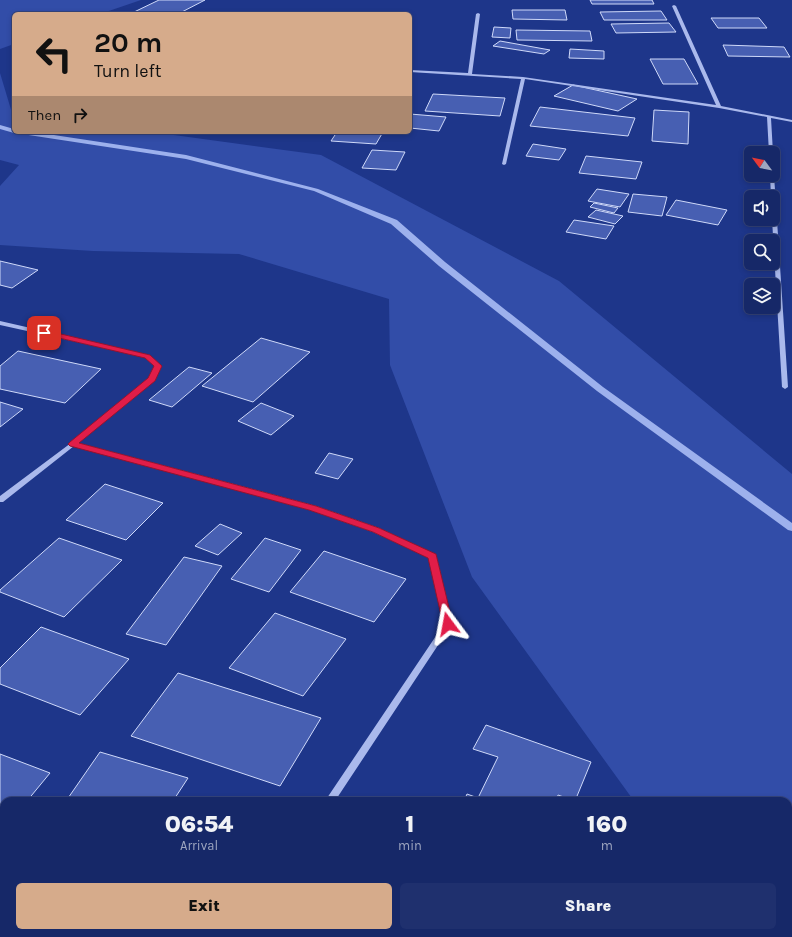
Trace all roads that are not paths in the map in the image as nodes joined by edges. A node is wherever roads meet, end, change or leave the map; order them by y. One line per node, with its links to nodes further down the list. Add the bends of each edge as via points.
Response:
1 (674, 6): 6 (street)
2 (478, 14): 4 (street)
3 (412, 72): 4 (street)
4 (470, 74): 5 (street)
5 (523, 78): 6 (street); 10 (street)
6 (719, 107): 7 (street)
7 (769, 117): 8 (street); 9 (street)
8 (792, 121)
9 (771, 146)
10 (504, 164)
11 (772, 182): 13 (street)
12 (0, 323): 14 (street, via 147,356 158,366 152,379)
13 (784, 387)
14 (73, 444): 15 (street); 16 (street, via 312,508 376,530 433,557 448,624)
15 (0, 500)
16 (333, 797)

